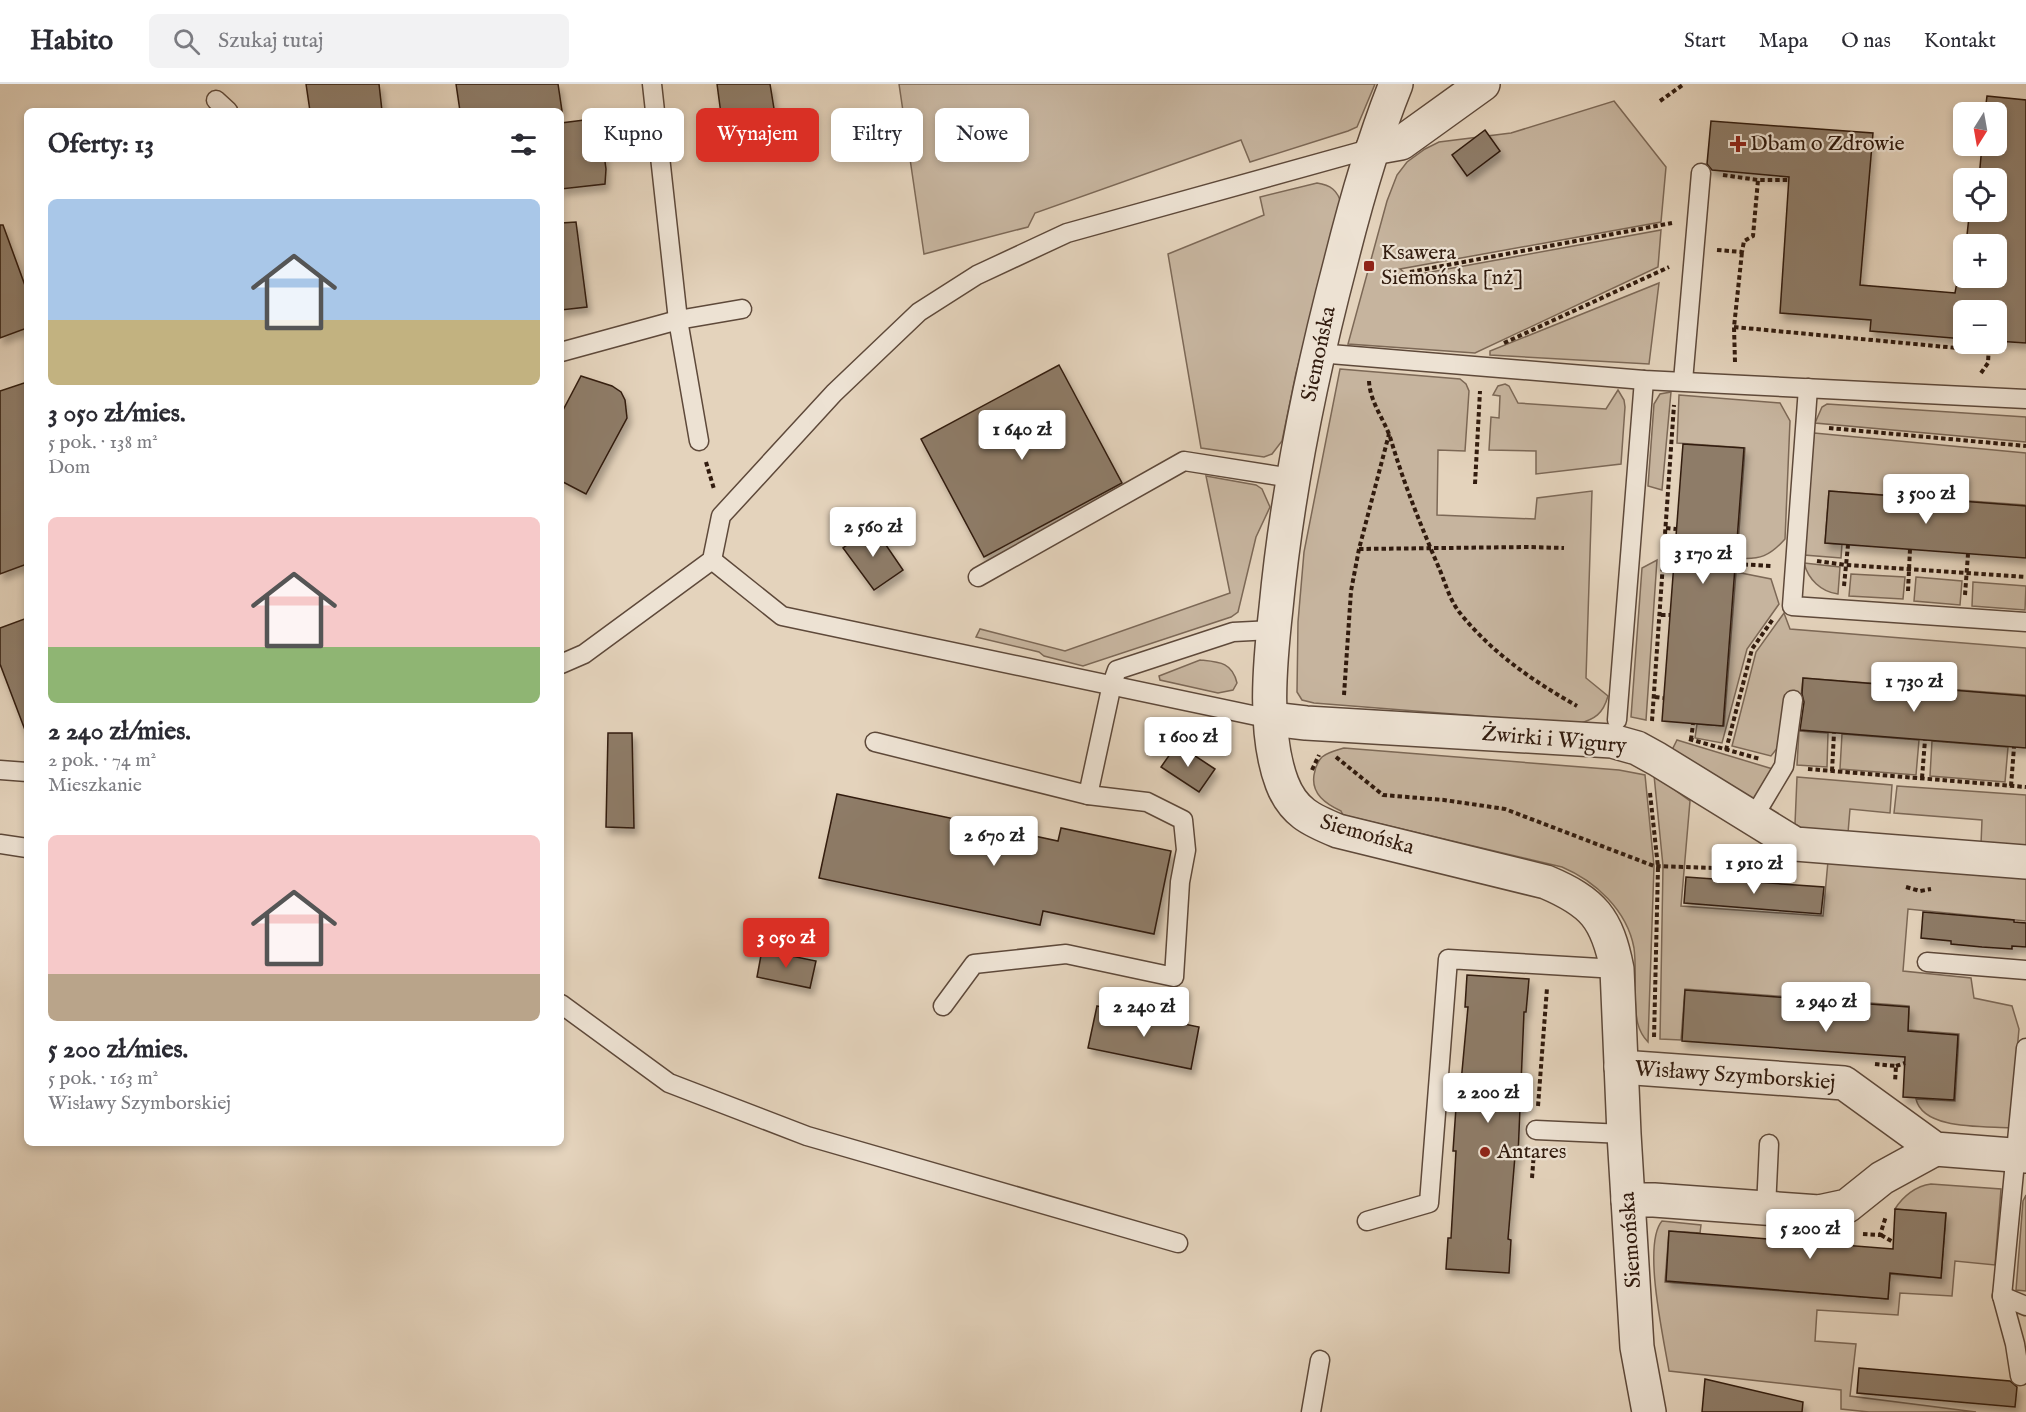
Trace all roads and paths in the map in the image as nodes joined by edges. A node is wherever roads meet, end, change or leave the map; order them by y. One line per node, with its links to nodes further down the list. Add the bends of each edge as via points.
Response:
1 (652, 84): 15 (lane)
2 (1396, 84): 6 (street, Siemońska)
3 (1483, 84): 6 (street, via 1401,143)
4 (1684, 84): 5 (path)
5 (1660, 101)
6 (1373, 148): 19 (street, Siemońska); 33 (lane, via 1067,233 977,275 918,312 834,393)
7 (1701, 173): 8 (path); 10 (lane)
8 (1758, 180): 9 (path); 11 (path, via 1753,236 1744,241)
9 (1789, 180)
10 (1697, 219): 12 (lane); 13 (path)
11 (1742, 252): 12 (path, via 1707,250); 16 (path)
12 (1694, 255): 21 (path, via 1483,352); 23 (lane)
13 (1410, 272)
14 (742, 309): 15 (lane)
15 (678, 320): 18 (lane); 29 (lane)
16 (1734, 327): 17 (path); 24 (path)
17 (1953, 348)
18 (564, 351)
19 (1318, 353): 20 (lane); 31 (street, Siemońska)
20 (1367, 358): 21 (lane); 28 (path, via 1369,393)
21 (1482, 367): 22 (lane); 32 (path)
22 (1644, 380): 23 (lane); 64 (lane)
23 (1679, 381): 24 (lane); 34 (path)
24 (1736, 384): 25 (lane)
25 (1808, 388): 26 (lane); 27 (lane)
26 (2026, 399)
27 (1804, 426): 30 (path); 43 (lane)
28 (1389, 434): 37 (path, via 1402,478); 39 (path)
29 (699, 441): 33 (path)
30 (2026, 446)
31 (1292, 478): 48 (lane, via 1184,460); 57 (street, Siemońska)
32 (1475, 484)
33 (721, 516): 42 (lane)
34 (1666, 528): 35 (path); 53 (path)
35 (1676, 529)
36 (1848, 544): 45 (path)
37 (1431, 548): 38 (path); 39 (path); 64 (path, via 1458,611 1482,638 1539,685 1582,709 1595,722)
38 (1564, 548)
39 (1359, 549): 67 (path, via 1343,710 1330,710)
40 (1910, 549): 46 (path)
41 (1968, 554): 47 (path)
42 (712, 560): 58 (lane, via 584,654); 59 (lane, via 782,616)
43 (1796, 563): 44 (path); 45 (path); 50 (lane)
44 (1736, 564)
45 (1846, 565): 46 (path); 51 (path)
46 (1910, 570): 47 (path); 52 (path)
47 (1967, 573): 49 (path); 55 (path)
48 (978, 578)
49 (2026, 578)
50 (1792, 606): 51 (lane); 73 (path, via 1781,607 1752,649)
51 (1842, 610): 52 (lane)
52 (1907, 614): 55 (lane)
53 (1660, 615): 54 (path); 60 (path)
54 (1670, 615)
55 (1964, 618): 56 (lane)
56 (2026, 622)
57 (1273, 630): 59 (lane, via 1233,632 1117,670); 63 (street, Siemońska)
58 (564, 663)
59 (1112, 684): 63 (lane); 83 (lane)
60 (1655, 697): 61 (path); 64 (path, via 1651,728)
61 (1663, 698)
62 (1793, 700): 74 (lane)
63 (1271, 719): 67 (street, Żwirki i Wigury); 94 (street, Siemońska, via 1280,776 1297,809 1338,831 1500,869 1570,892 1589,906 1604,925)
64 (1617, 720)
65 (1693, 724): 69 (path)
66 (1834, 733): 76 (path)
67 (1327, 737): 78 (path, via 1312,768); 84 (street, Żwirki i Wigury, via 1612,741 1637,748); 88 (path, via 1383,795 1505,809)
68 (1683, 737): 69 (path)
69 (1691, 740): 73 (path)
70 (1924, 740): 79 (path)
71 (875, 742): 83 (lane)
72 (2014, 747): 81 (path)
73 (1726, 750): 74 (path)
74 (1784, 766): 76 (path); 84 (lane)
75 (0, 770): 77 (lane)
76 (1832, 771): 79 (path)
77 (24, 772)
78 (1312, 778)
79 (1922, 778): 81 (path)
80 (1650, 784): 88 (path)
81 (2012, 786): 82 (path)
82 (2026, 787)
83 (1088, 795): 97 (lane, via 1147,802 1183,820 1186,850 1173,977 1066,954 974,964)
84 (1753, 818): 87 (street, Żwirki i Wigury, via 1795,844)
85 (0, 844): 86 (lane)
86 (24, 848)
87 (2026, 862)
88 (1658, 867): 89 (path); 98 (path)
89 (1786, 870)
90 (1900, 885): 91 (path, via 1920,891)
91 (1941, 887)
92 (1927, 962): 95 (lane)
93 (1548, 966): 94 (lane); 103 (path); 112 (lane, via 1448,959 1429,1203)
94 (1617, 969): 102 (street, Siemońska)
95 (2026, 970)
96 (564, 1006): 116 (lane, via 669,1083 807,1136)
97 (944, 1006)
98 (1654, 1045)
99 (2026, 1048): 107 (lane)
100 (1905, 1063): 101 (path)
101 (1896, 1066)
102 (1622, 1067): 104 (street, Siemońska); 106 (street, Wisławy Szymborskiej, via 1844,1083)
103 (1536, 1130): 104 (lane); 108 (path)
104 (1624, 1134): 109 (street, Siemońska)
105 (1769, 1144): 110 (lane)
106 (1935, 1149): 107 (street); 110 (street, via 1882,1178 1847,1206 1819,1212)
107 (2022, 1155): 117 (lane)
108 (1532, 1178)
109 (1628, 1200): 110 (street); 122 (street, Siemońska, via 1637,1347)
110 (1766, 1208)
111 (1887, 1211): 114 (path)
112 (1366, 1221)
113 (1855, 1233): 114 (path)
114 (1880, 1235): 115 (path)
115 (1893, 1242)
116 (1178, 1243)
117 (2002, 1296): 118 (lane); 120 (lane)
118 (2026, 1306)
119 (1320, 1360): 121 (lane)
120 (2020, 1376)
121 (1311, 1412)
122 (1649, 1412)

